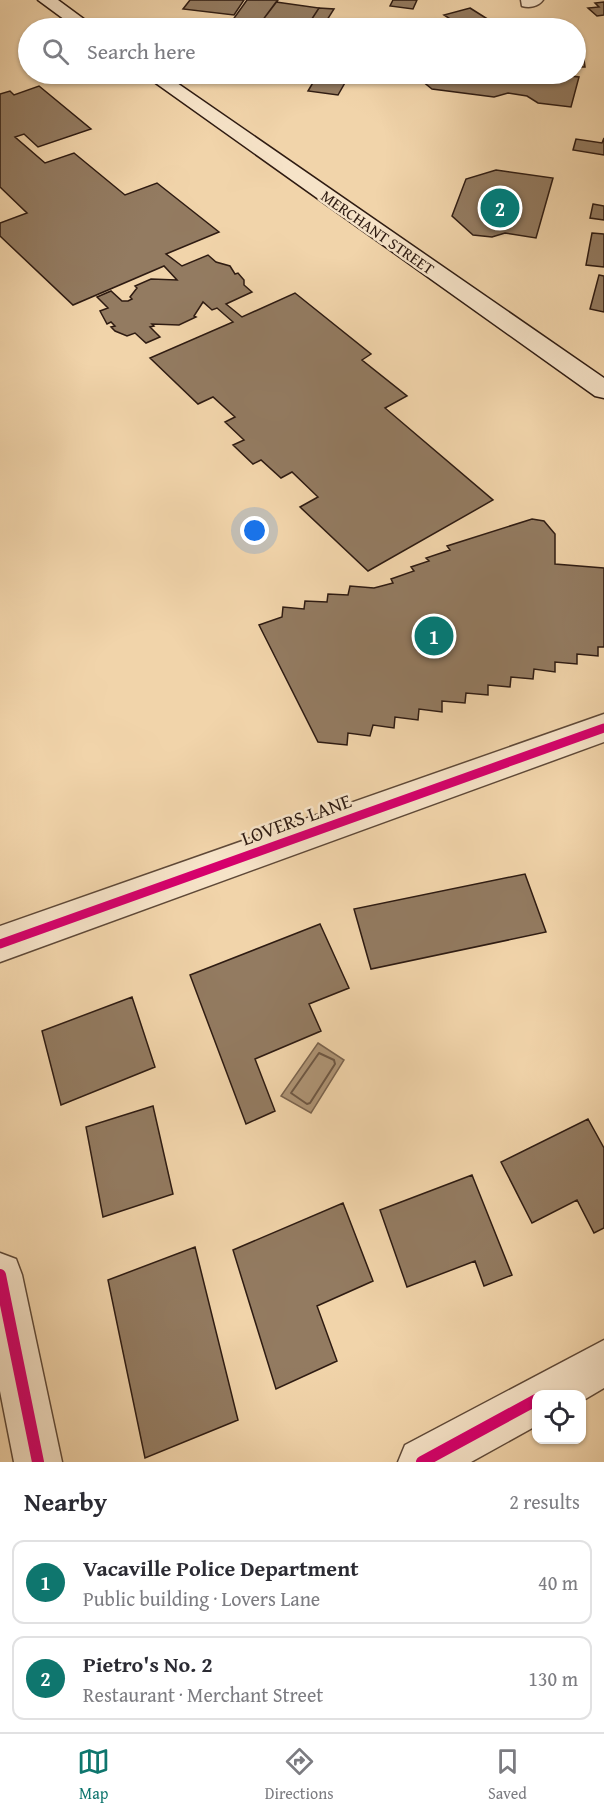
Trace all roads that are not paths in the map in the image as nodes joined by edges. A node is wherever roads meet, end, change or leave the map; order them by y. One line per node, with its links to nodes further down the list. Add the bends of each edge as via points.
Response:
1 (46, 0): 2 (main road)
2 (72, 18)
3 (166, 84): 4 (main road, MERCHANT STREET)
4 (604, 390)
5 (604, 728): 6 (main road, LOVERS LANE)
6 (0, 944)
7 (0, 1275): 11 (main road)
8 (604, 1363): 9 (main road)
9 (555, 1390)
10 (532, 1403): 12 (main road)
11 (38, 1462)
12 (422, 1462)

